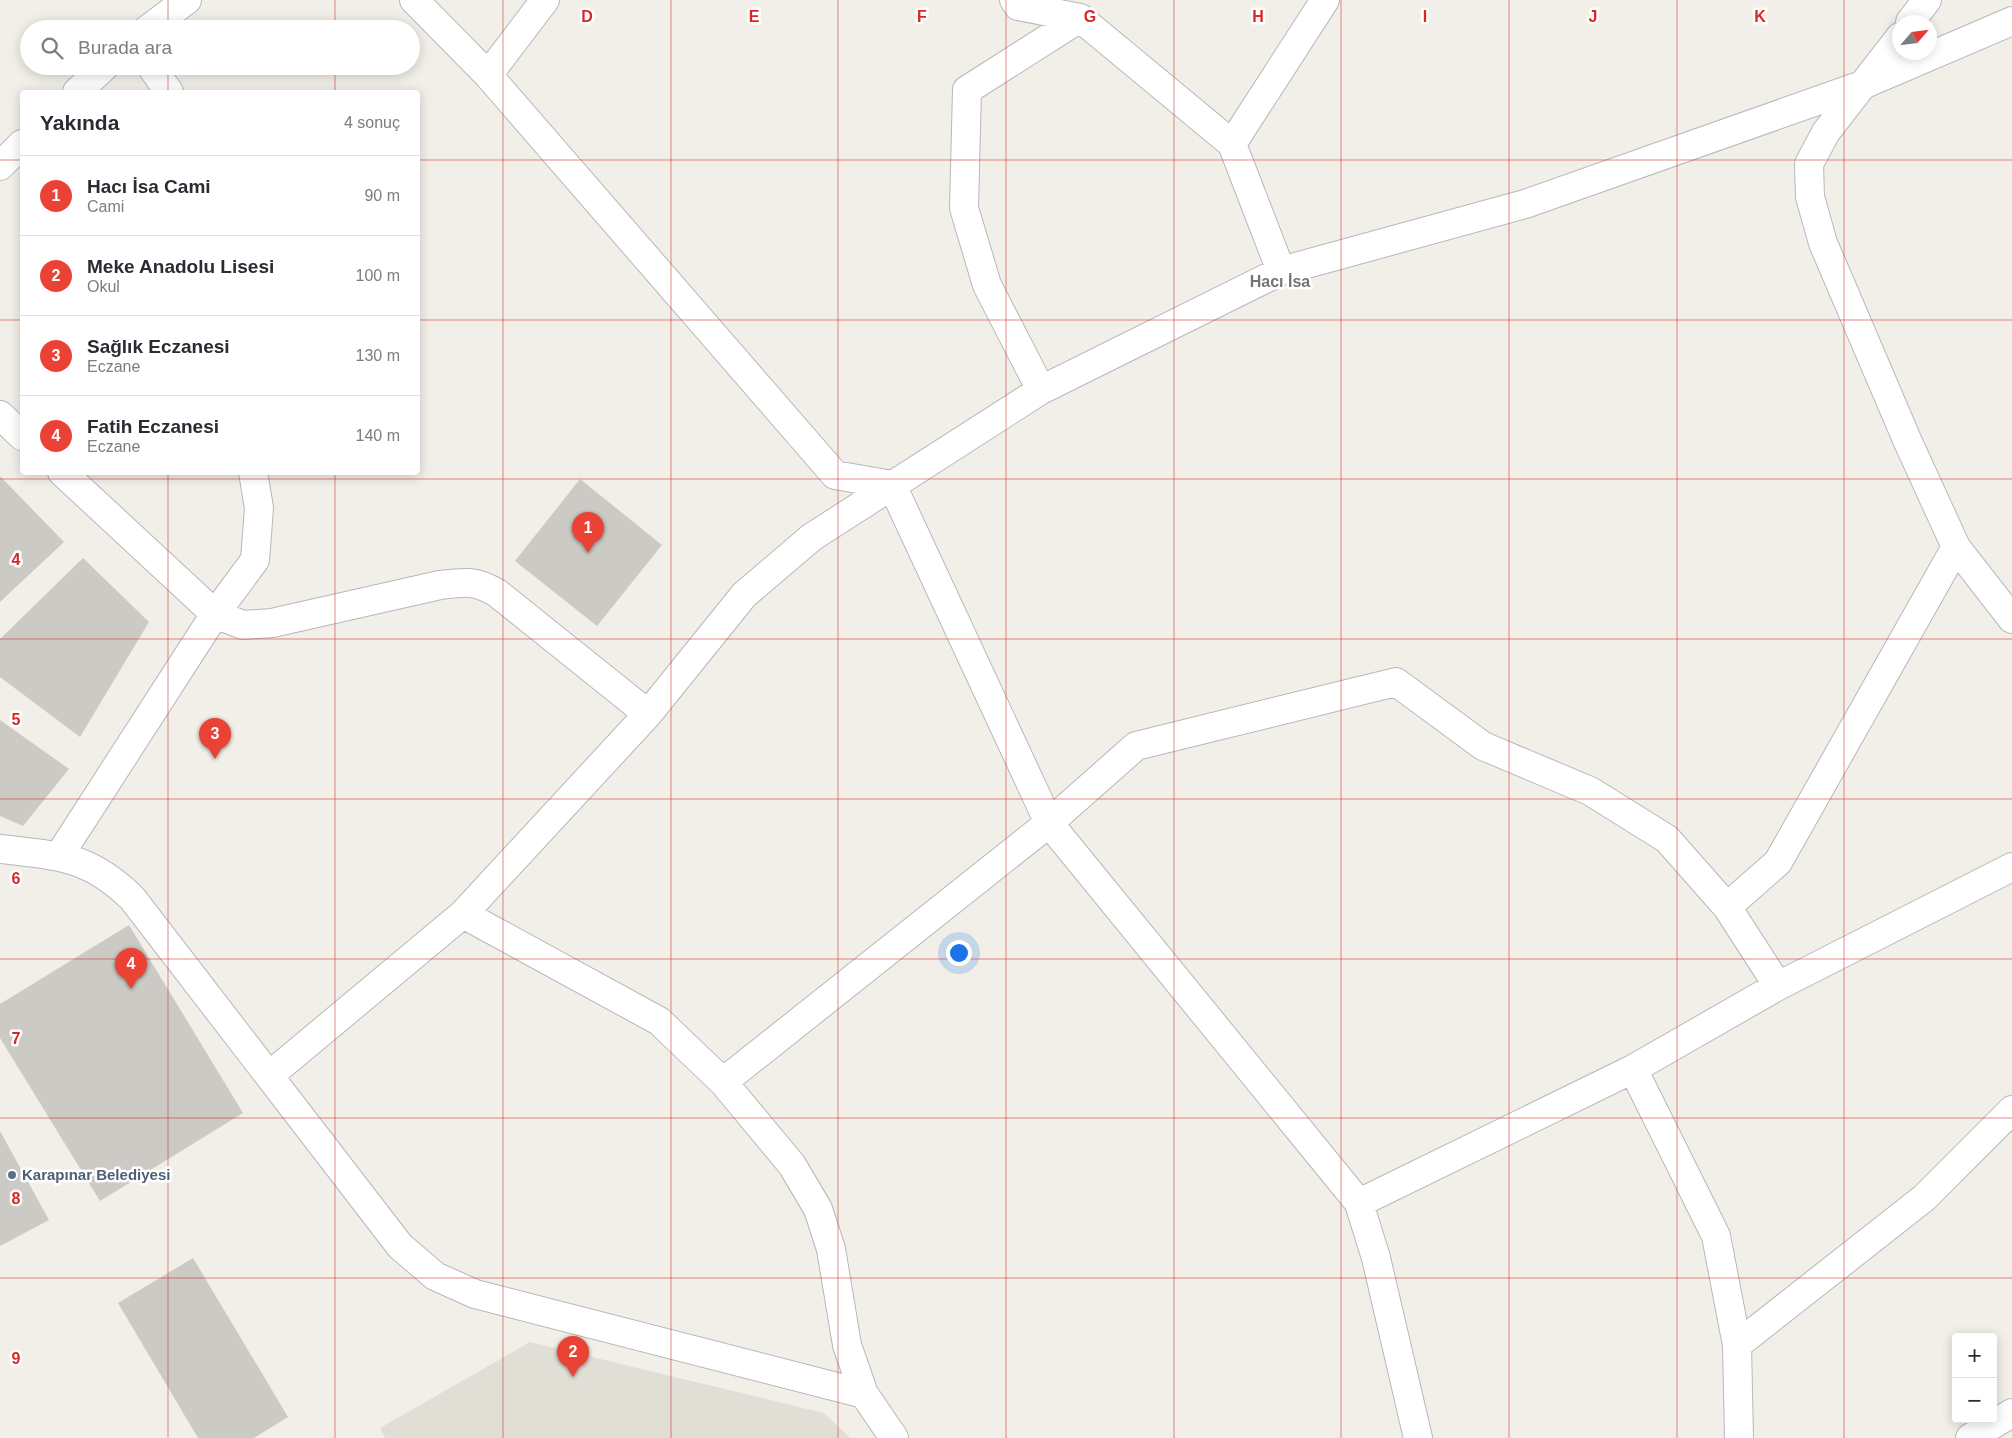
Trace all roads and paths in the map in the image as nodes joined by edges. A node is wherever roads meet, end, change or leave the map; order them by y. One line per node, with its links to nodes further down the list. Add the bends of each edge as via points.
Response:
1 (187, 0): 9 (street)
2 (414, 0): 14 (street)
3 (545, 0): 14 (street)
4 (1014, 0): 8 (street, via 1018,6)
5 (1325, 0): 18 (street)
6 (1927, 0): 7 (street)
7 (1915, 15)
8 (1080, 18): 18 (street); 22 (street, via 967,90 964,208 987,285)
9 (160, 20)
10 (2012, 21): 15 (street)
11 (1892, 48): 15 (street)
12 (95, 75): 16 (street)
13 (157, 75): 17 (street)
14 (488, 75): 27 (street, via 835,475)
15 (1865, 84): 21 (street, via 1526,204); 28 (street, via 1826,132 1810,164 1810,196 1823,243)
16 (79, 90)
17 (168, 90)
18 (1232, 144): 21 (street)
19 (20, 146): 20 (street)
20 (0, 166)
21 (1281, 271): 22 (street)
22 (1041, 390): 27 (street)
23 (0, 415): 24 (street)
24 (20, 434)
25 (65, 475): 29 (street)
26 (254, 475): 29 (street, via 259,508 255,560)
27 (892, 485): 31 (street, via 812,537 744,595); 32 (street)
28 (1956, 547): 30 (street); 36 (street, via 1778,862)
29 (215, 614): 31 (street, via 243,625 272,623 440,585 481,584 497,593); 34 (street)
30 (2012, 619)
31 (648, 714): 37 (street)
32 (1048, 823): 36 (street, via 1136,746 1396,682 1483,746 1590,791 1667,839); 41 (street); 43 (street)
33 (0, 849): 34 (street)
34 (58, 856): 40 (street, via 92,866 114,880 132,898)
35 (2012, 867): 38 (street)
36 (1728, 907): 38 (street)
37 (464, 914): 40 (street); 41 (street, via 658,1021)
38 (1778, 986): 39 (street)
39 (1633, 1069): 43 (street); 44 (street, via 1716,1236)
40 (270, 1076): 45 (street, via 400,1246 435,1276 475,1294)
41 (723, 1082): 45 (street, via 792,1165 818,1209 831,1249 847,1345)
42 (2012, 1110): 44 (street, via 1924,1198)
43 (1359, 1203): 48 (street, via 1376,1258)
44 (1737, 1345): 49 (street)
45 (864, 1394): 47 (street)
46 (2012, 1413): 50 (street)
47 (894, 1438)
48 (1418, 1438)
49 (1739, 1438)
50 (1970, 1438)

